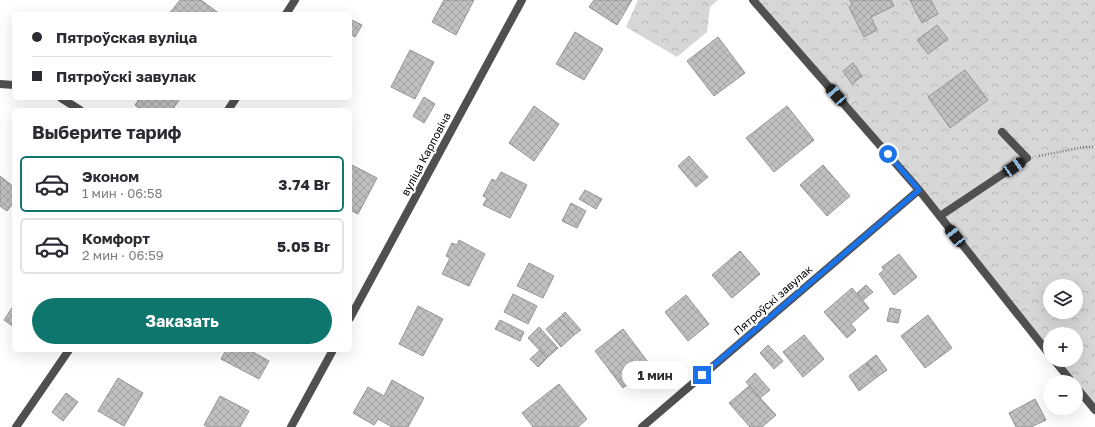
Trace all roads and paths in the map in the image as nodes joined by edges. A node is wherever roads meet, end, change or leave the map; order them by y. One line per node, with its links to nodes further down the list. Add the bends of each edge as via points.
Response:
1 (295, 0): 4 (street)
2 (522, 0): 14 (street, вуліца Карповіча)
3 (753, 0): 12 (street)
4 (287, 12)
5 (0, 84): 6 (street)
6 (12, 85)
7 (65, 100): 8 (street)
8 (77, 108)
9 (1002, 132): 11 (street)
10 (1095, 147): 11 (path)
11 (1026, 158): 13 (street)
12 (919, 190): 13 (street); 24 (street, Пятроўскі завулак)
13 (940, 216): 15 (street)
14 (352, 314)
15 (1043, 346)
16 (68, 352): 22 (street)
17 (332, 352): 23 (street)
18 (1060, 367): 19 (street)
19 (1066, 375)
20 (1083, 395): 21 (street)
21 (1095, 410)
22 (16, 427)
23 (291, 427)
24 (642, 427)

